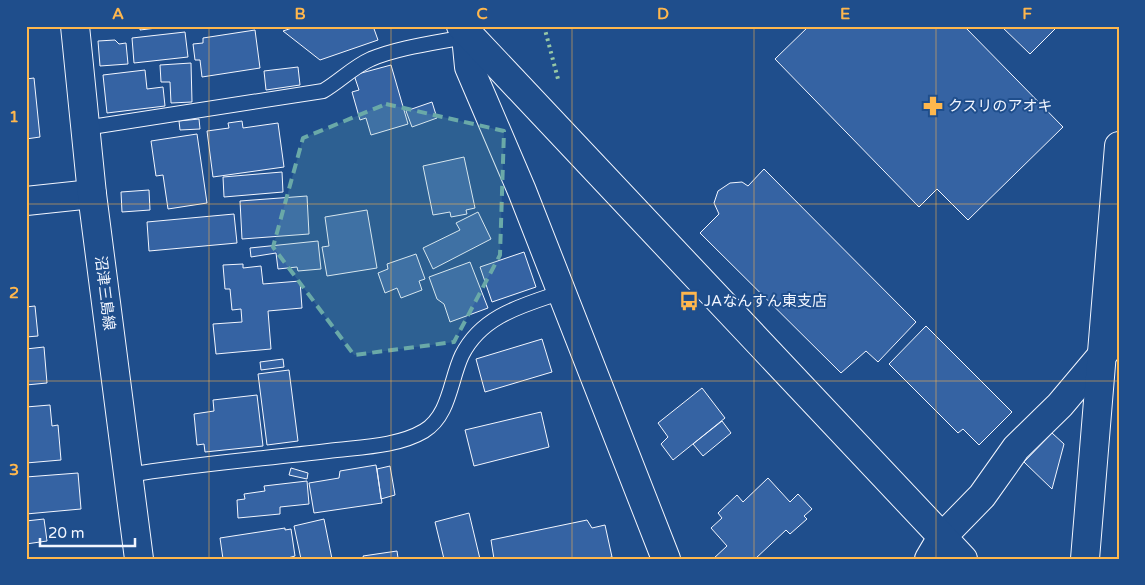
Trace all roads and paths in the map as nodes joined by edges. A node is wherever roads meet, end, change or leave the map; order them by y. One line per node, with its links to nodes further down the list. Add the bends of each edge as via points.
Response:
1 (75, 26): 3 (street, 沼津三島線)
2 (464, 30): 3 (lane, via 373,58 323,91); 7 (street, via 469,67); 10 (street)
3 (85, 128): 5 (street, 沼津三島線)
4 (1119, 146): 8 (street)
5 (92, 194): 6 (street); 9 (street, 沼津三島線)
6 (26, 201)
7 (562, 292): 9 (lane, via 504,313 476,335 463,354 439,416 425,430 406,439); 12 (street)
8 (1111, 344): 10 (street, via 1082,381 1016,448 982,496); 14 (street)
9 (128, 475): 11 (street, 沼津三島線)
10 (935, 548): 13 (street)
11 (139, 559)
12 (666, 559)
13 (963, 559)
14 (1085, 559)

